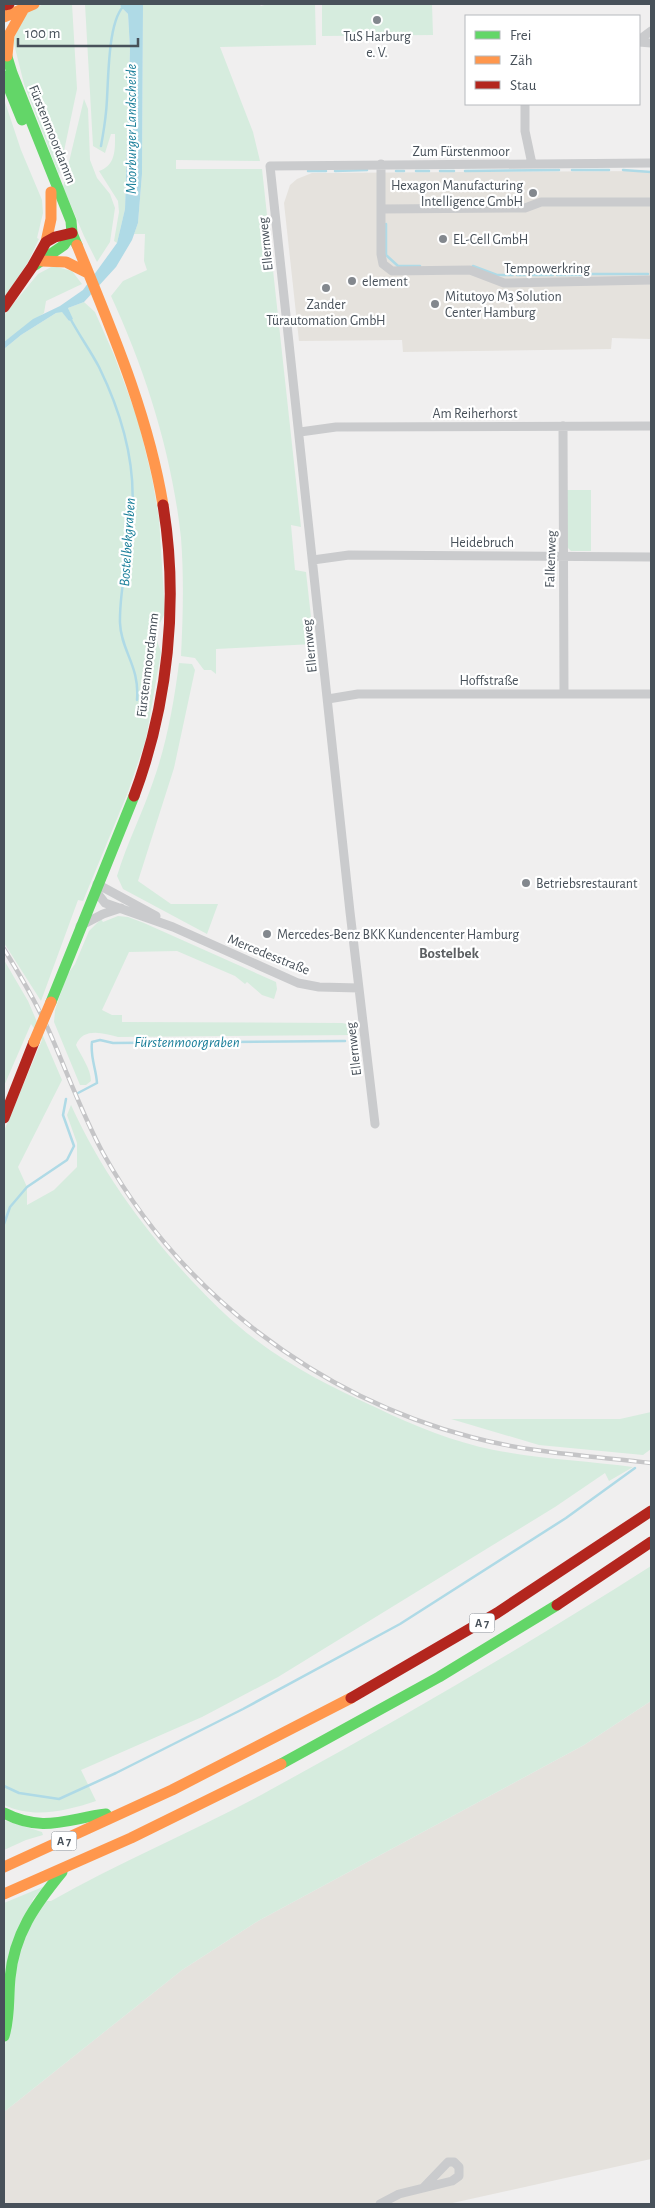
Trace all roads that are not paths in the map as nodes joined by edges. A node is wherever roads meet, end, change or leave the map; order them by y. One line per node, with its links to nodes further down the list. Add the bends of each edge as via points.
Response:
1 (9, 4): 3 (main road)
2 (34, 4): 4 (main road)
3 (4, 5)
4 (23, 10): 5 (main road); 9 (main road, via 8,35)
5 (4, 17)
6 (651, 31): 7 (street)
7 (640, 40)
8 (4, 47): 9 (main road, Fürstenmoordamm)
9 (8, 59): 19 (main road, Fürstenmoordamm, via 71,221)
10 (4, 75): 16 (main road, Fürstenmoordamm)
11 (525, 105): 14 (street, via 525,131)
12 (651, 163): 14 (street, Zum Fürstenmoor)
13 (381, 164): 14 (street, Zum Fürstenmoor); 15 (street, Zum Fürstenmoor); 18 (street, Tempowerkring)
14 (532, 164)
15 (270, 166): 27 (street, Ellernweg)
16 (51, 192): 19 (main road, Fürstenmoordamm, via 64,224); 20 (main road, via 51,218)
17 (651, 202): 18 (street, via 541,202 525,208)
18 (381, 209): 23 (street, Tempowerkring, via 381,258 392,271 470,270 504,283)
19 (72, 233): 20 (main road); 21 (main road, Fürstenmoordamm); 22 (main road, via 64,245)
20 (46, 242): 22 (main road)
21 (78, 260): 22 (main road, via 54,259); 34 (main road, Fürstenmoordamm, via 89,274 102,305 149,438 162,505 170,596 162,686 150,747)
22 (36, 264): 24 (main road)
23 (651, 280)
24 (4, 307)
25 (563, 426): 26 (street, Am Reiherhorst); 27 (street, Am Reiherhorst, via 336,427); 28 (street, Falkenweg)
26 (651, 426)
27 (300, 432): 30 (street, Ellernweg)
28 (564, 556): 29 (street, Heidebruch); 30 (street, Heidebruch, via 349,556); 31 (street, Falkenweg)
29 (651, 557)
30 (313, 560): 33 (street, Ellernweg)
31 (564, 694): 32 (street, Hoffstraße); 33 (street, Hoffstraße, via 358,694)
32 (651, 694)
33 (328, 698): 38 (street, Ellernweg)
34 (97, 884): 35 (street, Mercedesstraße, via 102,901); 36 (main road, Fürstenmoordamm); 37 (street, Mercedesstraße)
35 (121, 908): 36 (street); 37 (street, Mercedesstraße)
36 (80, 926): 39 (main road, Fürstenmoordamm, bridge)
37 (173, 927): 38 (street, Mercedesstraße, via 298,983)
38 (359, 988): 40 (street, Ellernweg)
39 (4, 1118)
40 (375, 1124)
41 (651, 1511): 44 (main road, A 7, via 548,1581 429,1654 306,1724)
42 (651, 1542): 46 (main road, A 7, via 442,1676 324,1742)
43 (4, 1813): 44 (main road, via 27,1823 50,1825)
44 (124, 1813): 45 (main road, A 7)
45 (4, 1867)
46 (65, 1868): 47 (main road, A 7); 48 (main road, via 20,1928 14,1946 10,2010)
47 (4, 1894)
48 (4, 2036)
49 (424, 2187): 50 (street)
50 (380, 2204)

